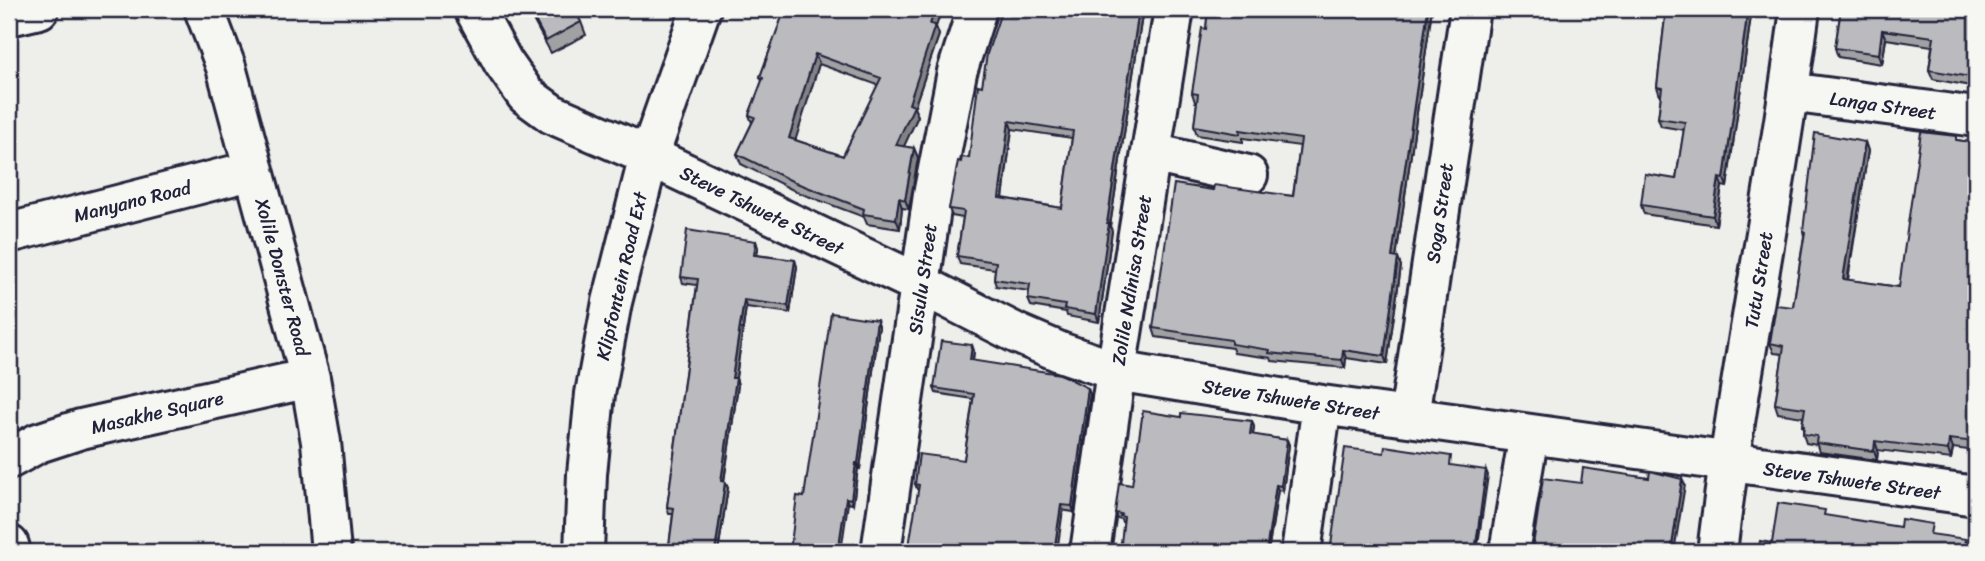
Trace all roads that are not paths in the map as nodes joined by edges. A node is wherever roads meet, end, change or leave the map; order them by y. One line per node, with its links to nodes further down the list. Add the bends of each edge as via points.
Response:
1 (39, 9): 9 (street)
2 (204, 9): 14 (street, Xolile Donster Road, via 226,67)
3 (474, 9): 13 (street, Steve Tshwete Street, via 526,95 552,114)
4 (701, 9): 13 (street, Klipfontein Road Ext)
5 (977, 9): 17 (street, Sisulu Street, via 945,129)
6 (1174, 9): 12 (street, Zolile Ndinisa Street)
7 (1470, 9): 21 (street, Soga Street)
8 (1800, 9): 10 (street, Tutu Street)
9 (9, 16)
10 (1789, 92): 11 (street, Langa Street); 24 (street, Tutu Street)
11 (1976, 117)
12 (1152, 153): 15 (street); 18 (street, Zolile Ndinisa Street)
13 (649, 156): 17 (street, Steve Tshwete Street); 29 (street, Klipfontein Road Ext, via 612,302 595,394)
14 (254, 170): 16 (street, Manyano Road); 19 (street, Xolile Donster Road)
15 (1248, 175)
16 (9, 233)
17 (922, 285): 18 (street, Steve Tshwete Street, via 1018,334); 30 (street, Sisulu Street)
18 (1116, 371): 20 (street, Steve Tshwete Street); 31 (street, Zolile Ndinisa Street)
19 (310, 377): 23 (street, Masakhe Square, via 81,429 38,443); 28 (street, Xolile Donster Road)
20 (1322, 405): 21 (street, Steve Tshwete Street); 32 (street)
21 (1409, 417): 22 (street, Steve Tshwete Street)
22 (1529, 434): 24 (street, Steve Tshwete Street); 33 (street)
23 (9, 459)
24 (1728, 463): 25 (street, Steve Tshwete Street); 34 (street, Tutu Street)
25 (1976, 496)
26 (9, 545): 27 (street)
27 (11, 552)
28 (331, 552)
29 (584, 552)
30 (881, 552)
31 (1090, 552)
32 (1301, 552)
33 (1509, 552)
34 (1717, 552)

